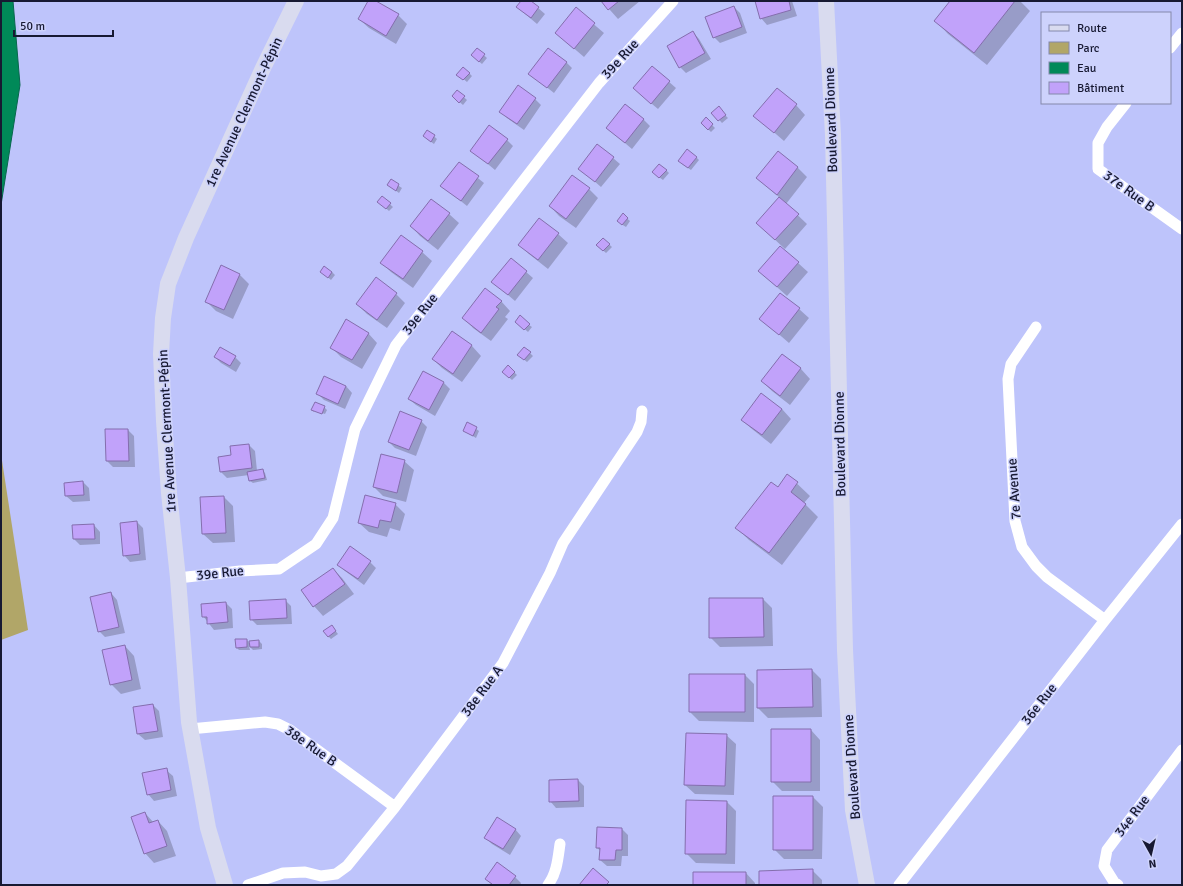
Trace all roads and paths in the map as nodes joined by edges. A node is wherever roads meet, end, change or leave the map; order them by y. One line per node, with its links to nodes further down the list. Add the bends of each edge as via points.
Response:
1 (296, 1): 11 (street, 1re Avenue Clermont-Pépin, via 263,68 168,284 162,318 161,354 168,493)
2 (673, 1): 11 (street, 39e Rue, via 598,83 396,345 355,429 333,518 316,544 279,569)
3 (826, 1): 20 (street, Boulevard Dionne, via 833,135 845,650 854,810)
4 (1182, 33): 5 (street)
5 (1171, 47)
6 (1125, 104): 7 (street, 37e Rue B, via 1098,143 1098,169)
7 (1181, 228)
8 (1036, 327): 12 (street, 7e Avenue, via 1011,364 1008,379 1015,521 1022,547 1036,566)
9 (642, 410): 15 (street, 38e Rue A, via 638,432 563,544 503,663)
10 (1182, 524): 12 (street, 36e Rue)
11 (178, 578): 13 (street, 1re Avenue Clermont-Pépin)
12 (1105, 620): 21 (street, 36e Rue)
13 (190, 729): 15 (street, 38e Rue B, via 266,722 278,724 290,730); 17 (street, 1re Avenue Clermont-Pépin, via 208,828)
14 (1182, 750): 22 (street, 34e Rue, via 1106,850 1104,866)
15 (395, 807): 18 (street, 38e Rue A, via 347,866 336,874 321,876 305,872 283,873)
16 (560, 844): 19 (street, via 558,862)
17 (224, 885)
18 (248, 885)
19 (548, 885)
20 (868, 885)
21 (899, 885)
22 (1118, 885)

